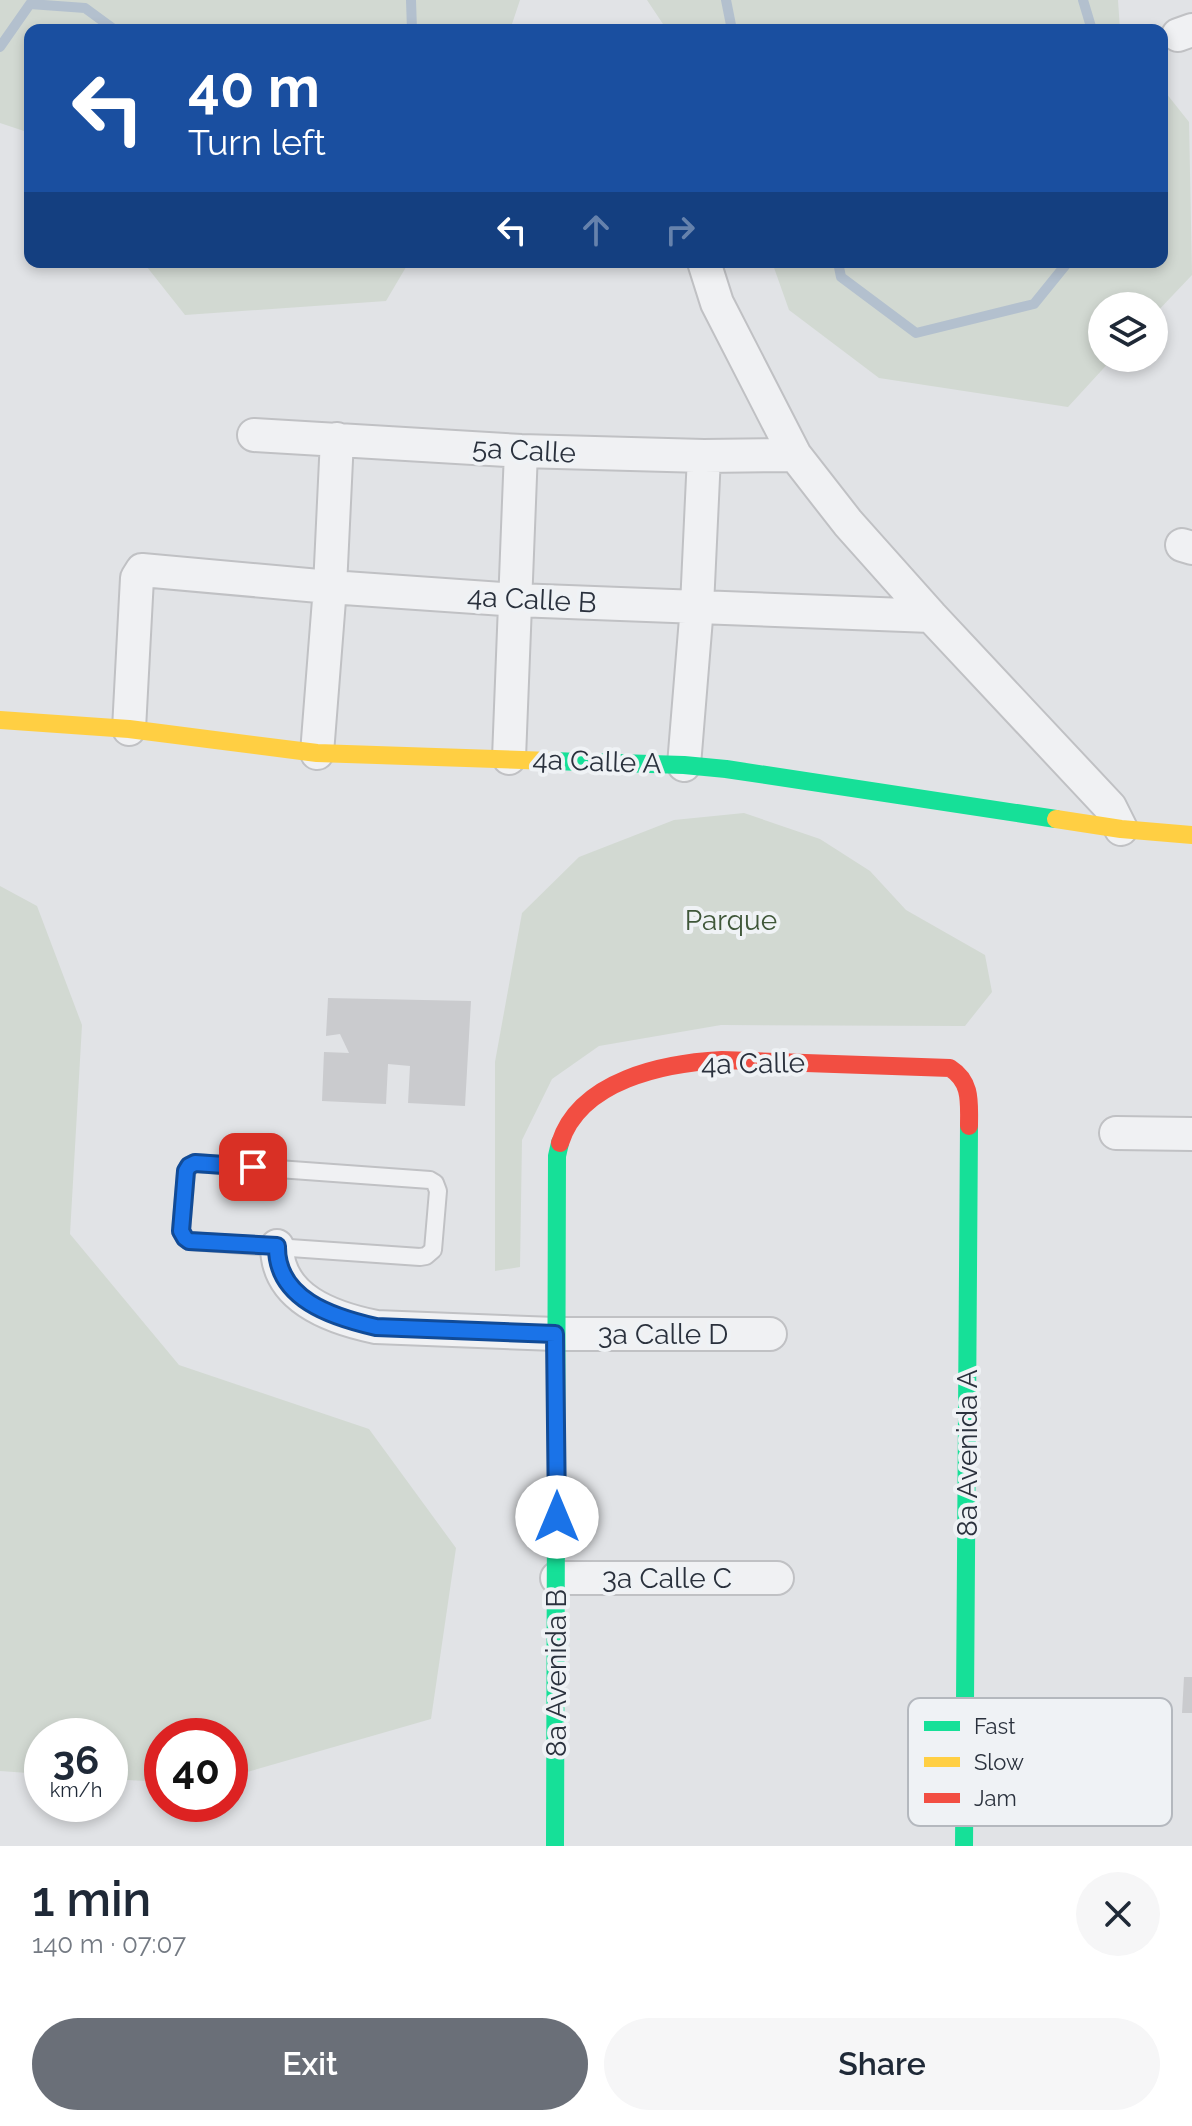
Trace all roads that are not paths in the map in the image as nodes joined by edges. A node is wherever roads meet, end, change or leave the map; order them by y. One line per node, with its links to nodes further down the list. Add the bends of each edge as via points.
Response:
1 (706, 268): 5 (street, via 717,303)
2 (254, 435): 3 (street, 5a Calle)
3 (337, 439): 4 (street, 5a Calle); 7 (street)
4 (521, 451): 6 (street, 5a Calle); 8 (street)
5 (795, 455): 6 (street, 5a Calle); 10 (street)
6 (704, 456): 9 (street)
7 (330, 587): 8 (street, 4a Calle B); 12 (street, 4a Calle B, via 142,570 137,578); 13 (street)
8 (516, 600): 9 (street, 4a Calle B); 14 (street)
9 (697, 606): 10 (street, 4a Calle B); 15 (street)
10 (931, 616): 16 (street, via 1110,807)
11 (0, 720): 12 (street, 4a Calle A)
12 (129, 729): 13 (street, 4a Calle A)
13 (317, 753): 14 (street, 4a Calle A)
14 (509, 758): 15 (street, 4a Calle A)
15 (684, 765): 16 (street, 4a Calle A)
16 (1121, 829): 17 (street, 4a Calle A)
17 (1192, 835)
18 (950, 1068): 19 (street, 4a Calle, via 702,1061 632,1078 597,1095); 27 (street, 8a Avenida A, via 963,1077 969,1100)
19 (572, 1119): 23 (street, 8a Avenida B, via 557,1156)
20 (1116, 1133): 21 (street)
21 (1192, 1134)
22 (277, 1246): 22 (lane, via 426,1256 433,1250 438,1188 424,1178 189,1166 181,1231 185,1238); 23 (street, 3a Calle D, via 279,1269 292,1289 349,1321 376,1327)
23 (555, 1334): 24 (street, 3a Calle D); 25 (street, 8a Avenida B)
24 (770, 1334)
25 (557, 1578): 26 (street, 3a Calle C); 29 (street, 8a Avenida B)
26 (777, 1578)
27 (965, 1698)
28 (964, 1826): 30 (street, 8a Avenida A)
29 (555, 1846)
30 (964, 1846)

